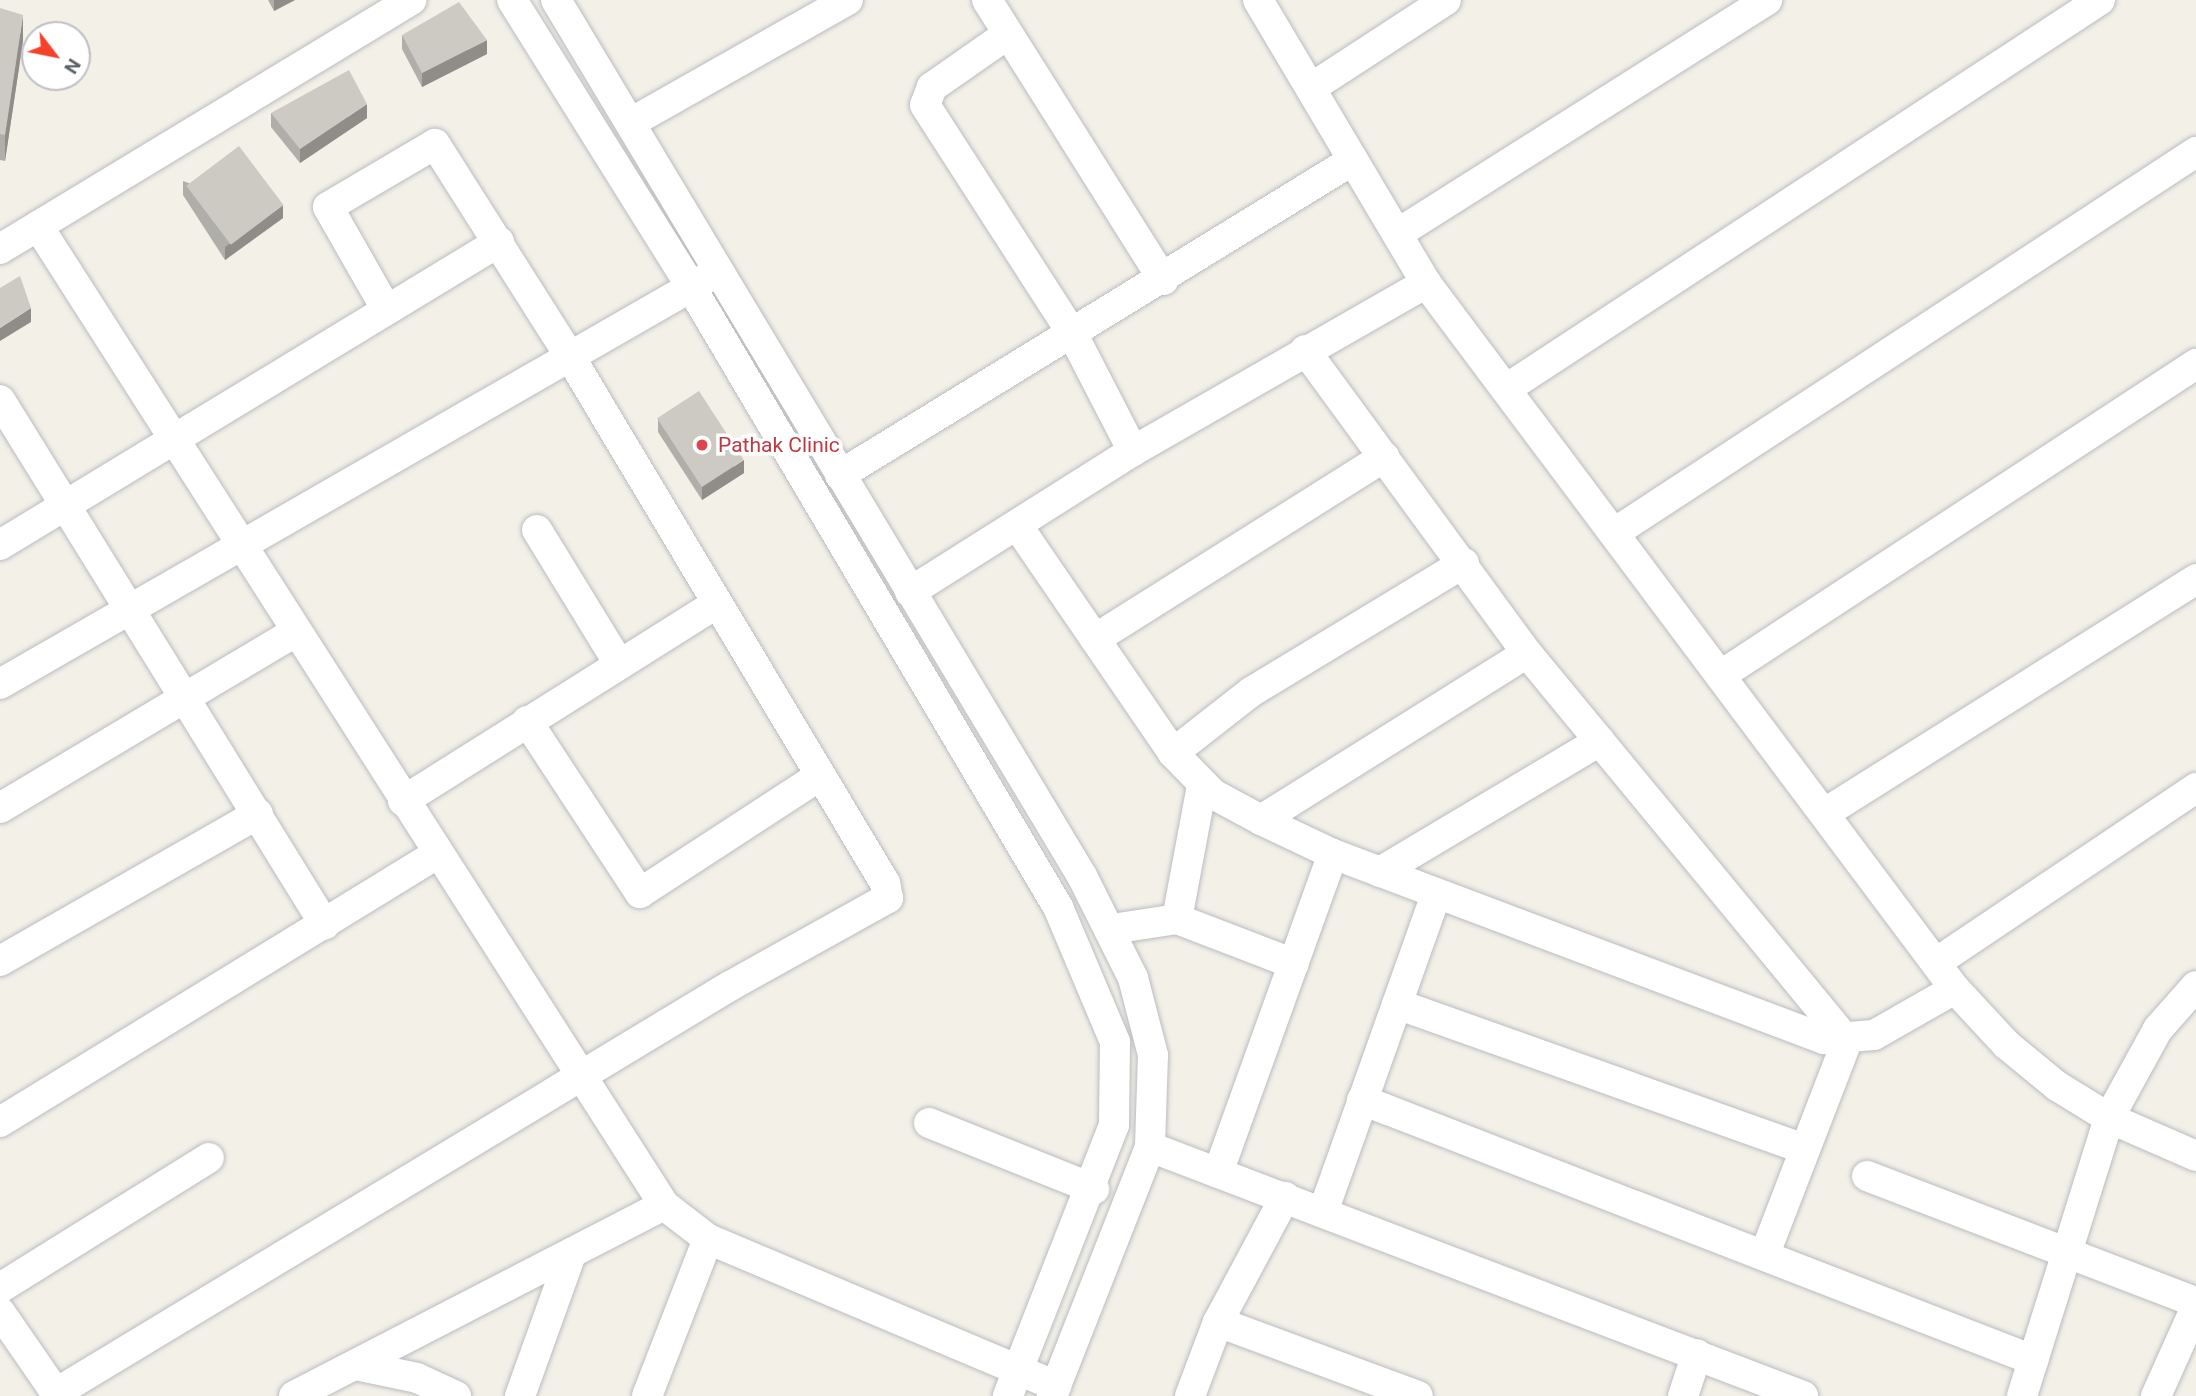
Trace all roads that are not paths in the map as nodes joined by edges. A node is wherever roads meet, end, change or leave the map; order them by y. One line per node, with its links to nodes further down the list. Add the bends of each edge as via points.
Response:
1 (411, 0): 15 (street)
2 (512, 0): 22 (street)
3 (556, 0): 12 (street)
4 (848, 0): 12 (street)
5 (987, 0): 10 (street)
6 (1258, 0): 11 (street)
7 (1446, 0): 11 (street)
8 (1767, 0): 16 (street)
9 (2100, 0): 28 (street)
10 (1008, 34): 20 (street); 24 (street, via 932,87 925,105)
11 (1311, 88): 14 (street)
12 (632, 122): 19 (street)
13 (2196, 152): 37 (street)
14 (1353, 160): 16 (street); 20 (street)
15 (38, 226): 18 (street); 30 (street)
16 (1397, 234): 21 (street)
17 (499, 242): 23 (street); 23 (street, via 442,149 427,144 328,207); 26 (street)
18 (0, 249)
19 (718, 272): 22 (street); 33 (street)
20 (1163, 280): 24 (street)
21 (1426, 283): 25 (street); 28 (street)
22 (691, 287): 26 (street); 88 (street, via 1058,907 1096,990 1115,1042 1119,1088)
23 (386, 307): 30 (street)
24 (1072, 333): 31 (street); 33 (street)
25 (1305, 350): 31 (street); 32 (street)
26 (569, 355): 39 (street); 43 (street)
27 (2196, 364): 49 (street)
28 (1506, 389): 37 (street)
29 (0, 400): 34 (street)
30 (172, 439): 34 (street); 39 (street)
31 (1133, 451): 35 (street)
32 (1384, 457): 40 (street); 46 (street)
33 (840, 475): 42 (street)
34 (65, 503): 38 (street); 44 (street)
35 (1017, 524): 42 (street); 46 (street)
36 (537, 530): 48 (street)
37 (1614, 533): 49 (street)
38 (0, 545)
39 (240, 547): 44 (street); 45 (street)
40 (1464, 563): 47 (street); 54 (street, via 1251,692)
41 (2196, 579): 60 (street)
42 (910, 592): 69 (street)
43 (716, 604): 48 (street); 55 (street)
44 (129, 607): 50 (street); 51 (street)
45 (295, 632): 51 (street); 58 (street)
46 (1095, 639): 54 (street)
47 (1527, 653): 53 (street); 62 (street)
48 (618, 662): 52 (street)
49 (1721, 675): 60 (street)
50 (0, 684)
51 (185, 693): 59 (street); 61 (street)
52 (527, 721): 55 (street, via 640,893); 58 (street)
53 (1600, 741): 65 (street); 76 (street)
54 (1173, 753): 56 (street)
55 (818, 778): 77 (street, via 886,883 888,898)
56 (1202, 785): 62 (street); 67 (street)
57 (2196, 788): 71 (street)
58 (402, 801): 63 (street)
59 (0, 808)
60 (1825, 813): 71 (street)
61 (258, 814): 68 (street); 70 (street)
62 (1261, 820): 64 (street)
63 (437, 854): 68 (street); 77 (street)
64 (1333, 854): 65 (street); 72 (street)
65 (1380, 872): 66 (street)
66 (1436, 894): 75 (street); 76 (street, via 1543,928 1796,1032)
67 (1177, 919): 69 (street); 72 (street)
68 (325, 925): 80 (street)
69 (1112, 929): 82 (street, via 1153,1055)
70 (0, 961)
71 (1937, 961): 74 (street)
72 (1294, 964): 86 (street)
73 (2196, 986): 79 (street, via 2158,1029)
74 (1955, 989): 76 (street, via 1891,1027); 79 (street, via 2007,1045)
75 (1397, 1004): 78 (street); 83 (street)
76 (1847, 1041): 83 (street)
77 (580, 1079): 90 (street); 106 (street)
78 (1362, 1100): 91 (street); 93 (street)
79 (2109, 1118): 84 (street); 94 (street)
80 (1, 1119)
81 (929, 1123): 88 (street)
82 (1150, 1147): 86 (street); 105 (street)
83 (1804, 1149): 93 (street)
84 (2196, 1156)
85 (209, 1158): 96 (street)
86 (1218, 1173): 89 (street)
87 (1867, 1176): 94 (street)
88 (1094, 1189): 104 (street)
89 (1285, 1198): 91 (street); 100 (street)
90 (664, 1205): 92 (street); 95 (street)
91 (1323, 1212): 101 (street)
92 (708, 1239): 104 (street); 110 (street)
93 (1765, 1254): 102 (street)
94 (2066, 1255): 97 (street); 102 (street)
95 (570, 1257): 103 (street); 109 (street)
96 (0, 1288)
97 (2196, 1302)
98 (2196, 1307): 116 (street)
99 (0, 1312): 106 (street)
100 (1217, 1322): 111 (street); 112 (street)
101 (1696, 1354): 113 (street); 114 (street)
102 (2033, 1360): 115 (street)
103 (356, 1365): 107 (street); 108 (street, via 417,1378)
104 (1013, 1383): 105 (street)
105 (1054, 1391)
106 (57, 1394)
107 (294, 1396)
108 (456, 1396)
109 (520, 1396)
110 (647, 1396)
111 (1190, 1396)
112 (1418, 1396)
113 (1683, 1396)
114 (1803, 1396)
115 (2022, 1396)
116 (2156, 1396)

